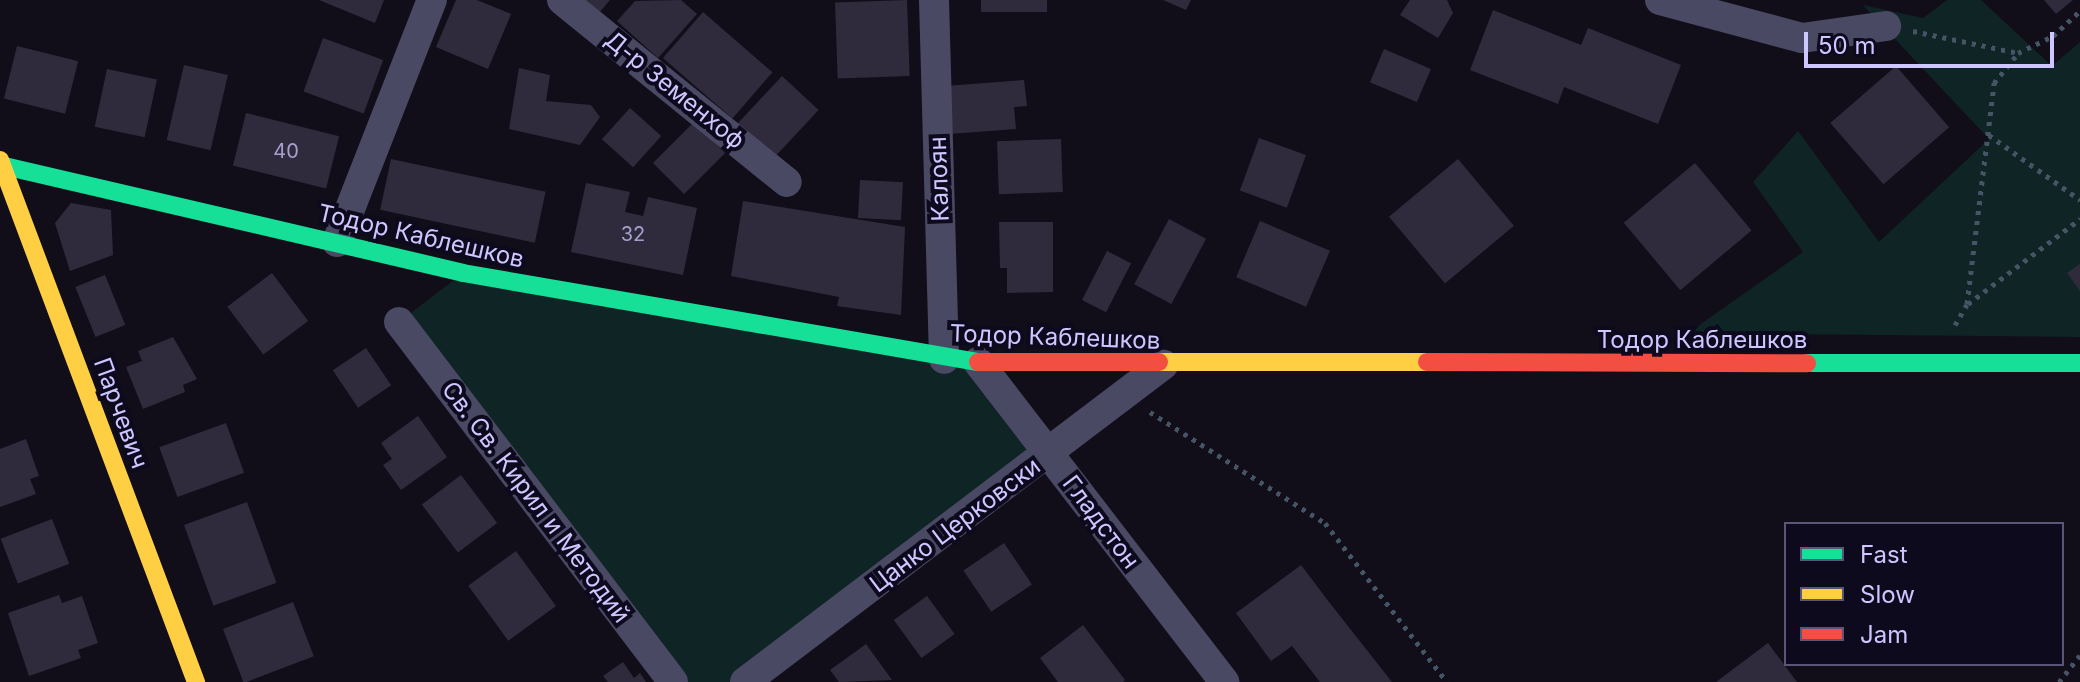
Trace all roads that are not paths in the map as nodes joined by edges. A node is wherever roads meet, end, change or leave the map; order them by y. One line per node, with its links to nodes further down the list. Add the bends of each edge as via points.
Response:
1 (432, 0): 8 (street)
2 (562, 0): 7 (street, Д-р Земенхоф)
3 (934, 0): 10 (street, Калоян)
4 (1660, 0): 5 (street, via 1802,38)
5 (1886, 26)
6 (1, 164): 8 (street, Тодор Каблешков); 15 (street, Парчевич)
7 (787, 182)
8 (337, 242): 10 (street, Тодор Каблешков, via 463,273)
9 (399, 322): 16 (street, Св. Св. Кирил и Методий)
10 (944, 359): 11 (street, Тодор Каблешков)
11 (978, 362): 13 (street, Тодор Каблешков); 14 (street, Гладстон)
12 (2080, 363): 13 (street, Тодор Каблешков)
13 (1163, 365): 14 (street, Цанко Церковски)
14 (1049, 455): 17 (street, Цанко Церковски); 18 (street, Гладстон)
15 (196, 682)
16 (673, 682)
17 (745, 682)
18 (1224, 682)

